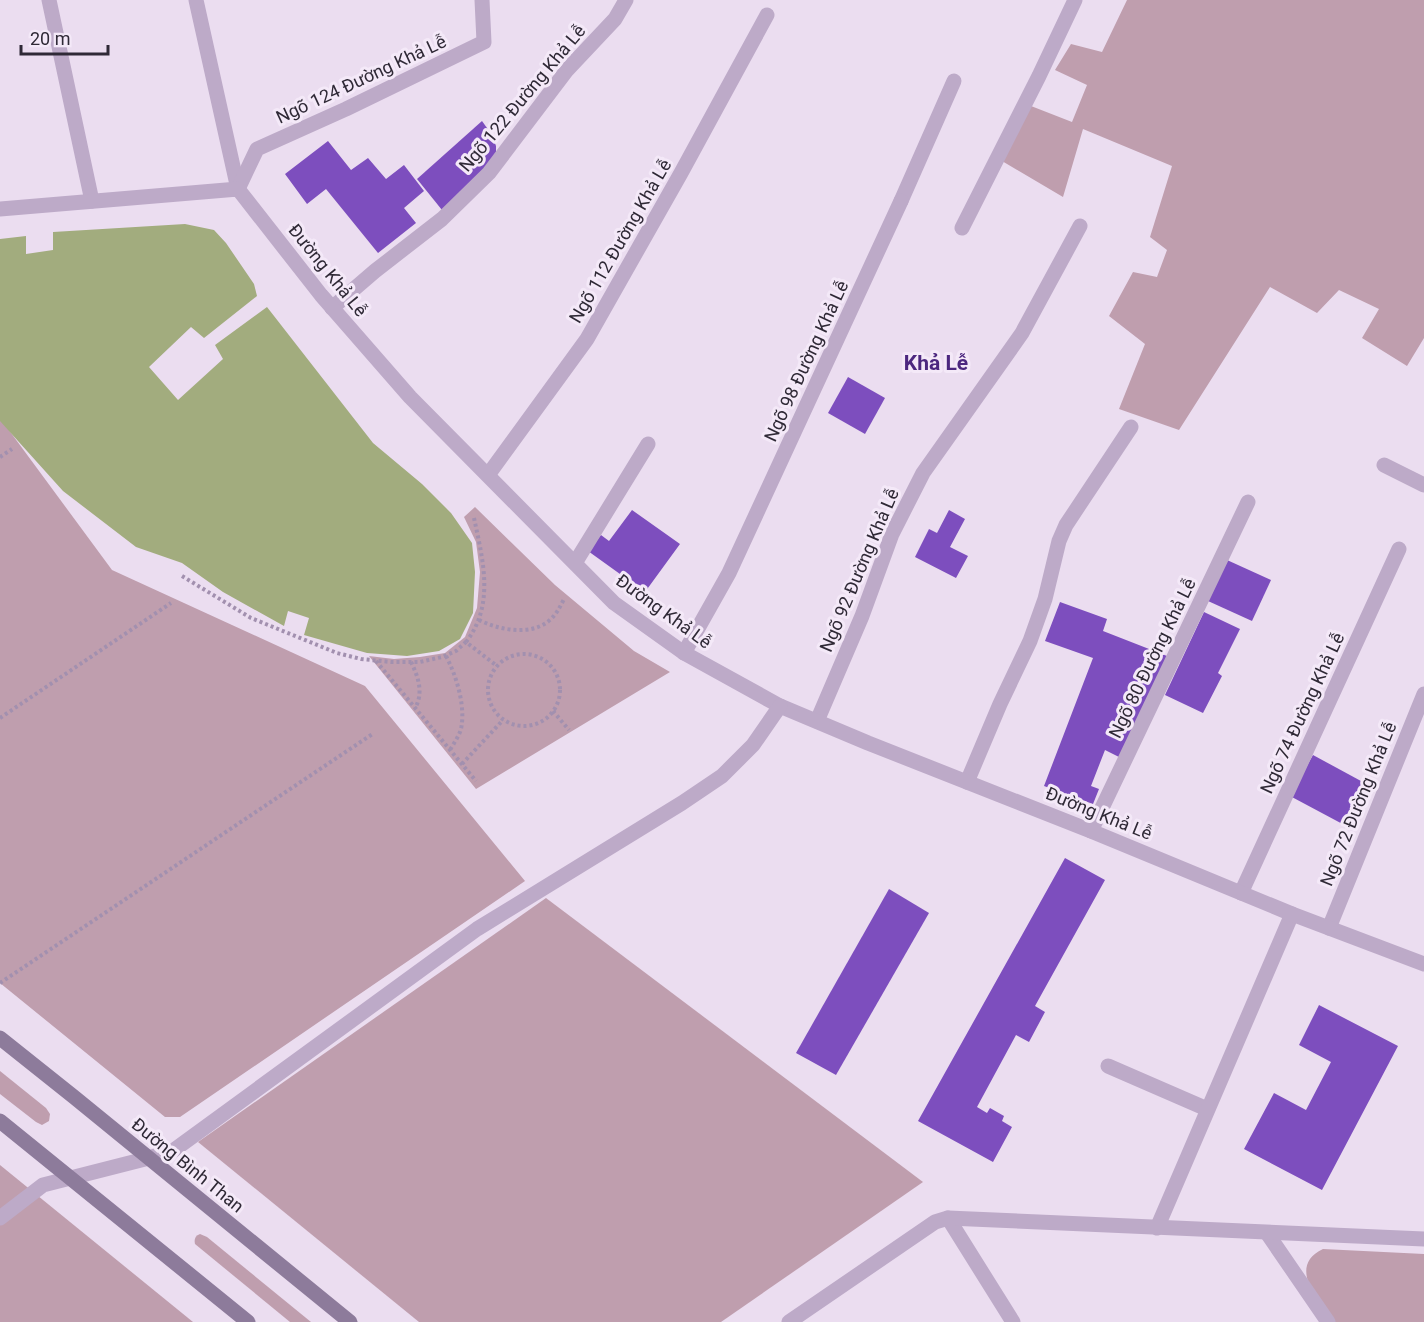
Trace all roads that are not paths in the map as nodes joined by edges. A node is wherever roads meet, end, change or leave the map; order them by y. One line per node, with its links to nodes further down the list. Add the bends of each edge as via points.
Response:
1 (49, 0): 9 (street)
2 (196, 0): 8 (street)
3 (482, 0): 8 (street, Ngõ 124 Đường Khả Lễ, via 484,42 257,149)
4 (626, 0): 13 (street, Ngõ 122 Đường Khả Lễ, via 615,19 567,70 489,173 442,219)
5 (1075, 0): 12 (street)
6 (767, 15): 17 (street, Ngõ 112 Đường Khả Lễ, via 586,339)
7 (954, 81): 22 (street, Ngõ 98 Đường Khả Lễ, via 729,573)
8 (238, 189): 9 (street); 13 (street, Đường Khả Lễ)
9 (92, 201): 10 (street)
10 (0, 209)
11 (1080, 226): 25 (street, Ngõ 92 Đường Khả Lễ, via 1022,333 922,473 892,534)
12 (962, 228)
13 (332, 308): 17 (street, Đường Khả Lễ, via 410,397)
14 (1131, 427): 26 (street, via 1066,525 1030,641)
15 (648, 444): 21 (street)
16 (1384, 465): 18 (street)
17 (488, 474): 21 (street, Đường Khả Lễ)
18 (1424, 484)
19 (1248, 502): 27 (street, Ngõ 80 Đường Khả Lễ)
20 (1399, 549): 28 (street, Ngõ 74 Đường Khả Lễ)
21 (575, 563): 22 (street, Đường Khả Lễ, via 614,603)
22 (684, 653): 24 (street, Đường Khả Lễ)
23 (1424, 694): 30 (street, Ngõ 72 Đường Khả Lễ)
24 (780, 705): 25 (street, Đường Khả Lễ); 36 (street, via 753,745 722,776 477,929 174,1150)
25 (817, 721): 26 (street, Đường Khả Lễ)
26 (967, 782): 27 (street, Đường Khả Lễ)
27 (1091, 831): 28 (street, Đường Khả Lễ)
28 (1241, 893): 29 (street, Đường Khả Lễ)
29 (1292, 914): 30 (street, Đường Khả Lễ); 34 (street)
30 (1329, 928): 31 (street, Đường Khả Lễ)
31 (1424, 964)
32 (0, 1038): 36 (main road, Đường Bình Than)
33 (1108, 1066): 34 (street)
34 (1208, 1109): 40 (street)
35 (0, 1121): 37 (main road)
36 (149, 1158): 37 (street); 44 (main road, Đường Bình Than)
37 (70, 1177): 38 (street, via 44,1185); 43 (main road)
38 (0, 1218)
39 (948, 1218): 40 (street); 45 (street, via 935,1222); 46 (street)
40 (1157, 1228): 41 (street)
41 (1267, 1233): 42 (street); 47 (street)
42 (1424, 1239)
43 (248, 1322)
44 (350, 1322)
45 (789, 1322)
46 (1012, 1322)
47 (1328, 1322)

